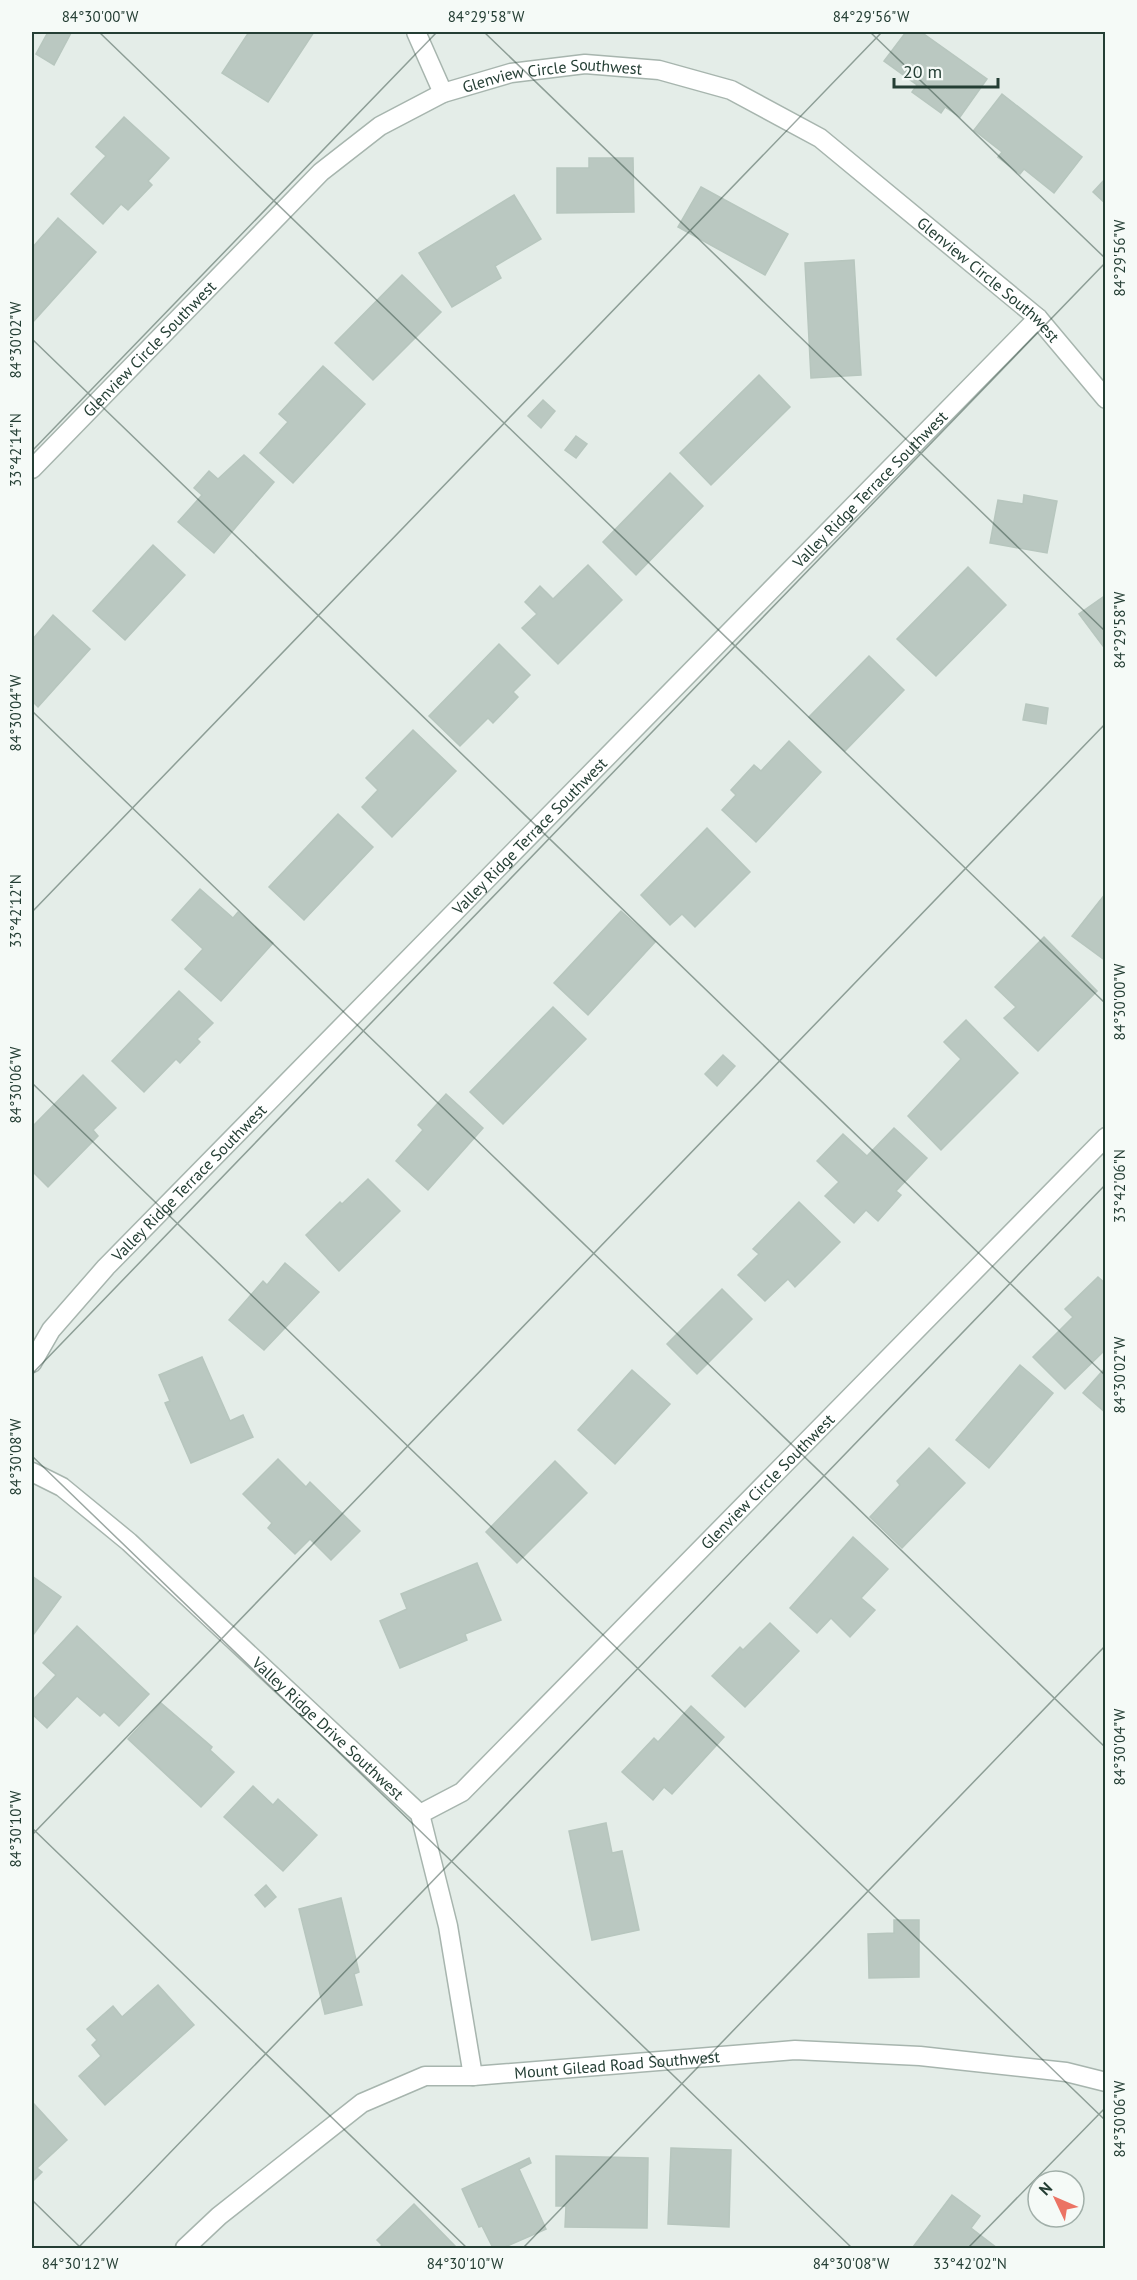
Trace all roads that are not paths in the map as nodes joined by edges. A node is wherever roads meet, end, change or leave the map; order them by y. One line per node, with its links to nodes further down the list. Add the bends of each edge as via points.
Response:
1 (416, 32): 2 (street)
2 (443, 93): 3 (street, Glenview Circle Southwest, via 511,73 585,64 659,70 731,90 820,138); 5 (street, Glenview Circle Southwest, via 380,126 321,172)
3 (1038, 318): 4 (street, Glenview Circle Southwest); 7 (street, Valley Ridge Terrace Southwest, via 106,1267 51,1330)
4 (1106, 399)
5 (32, 469)
6 (1106, 1137): 9 (street, Glenview Circle Southwest, via 462,1792)
7 (32, 1363)
8 (32, 1472): 9 (street, Valley Ridge Drive Southwest, via 62,1487 129,1542)
9 (420, 1814): 10 (street, via 448,1926)
10 (473, 2076): 11 (street, Mount Gilead Road Southwest, via 795,2050 920,2056 1066,2072); 12 (street, Mount Gilead Road Southwest, via 425,2076 362,2103 219,2216)
11 (1106, 2082)
12 (185, 2248)

